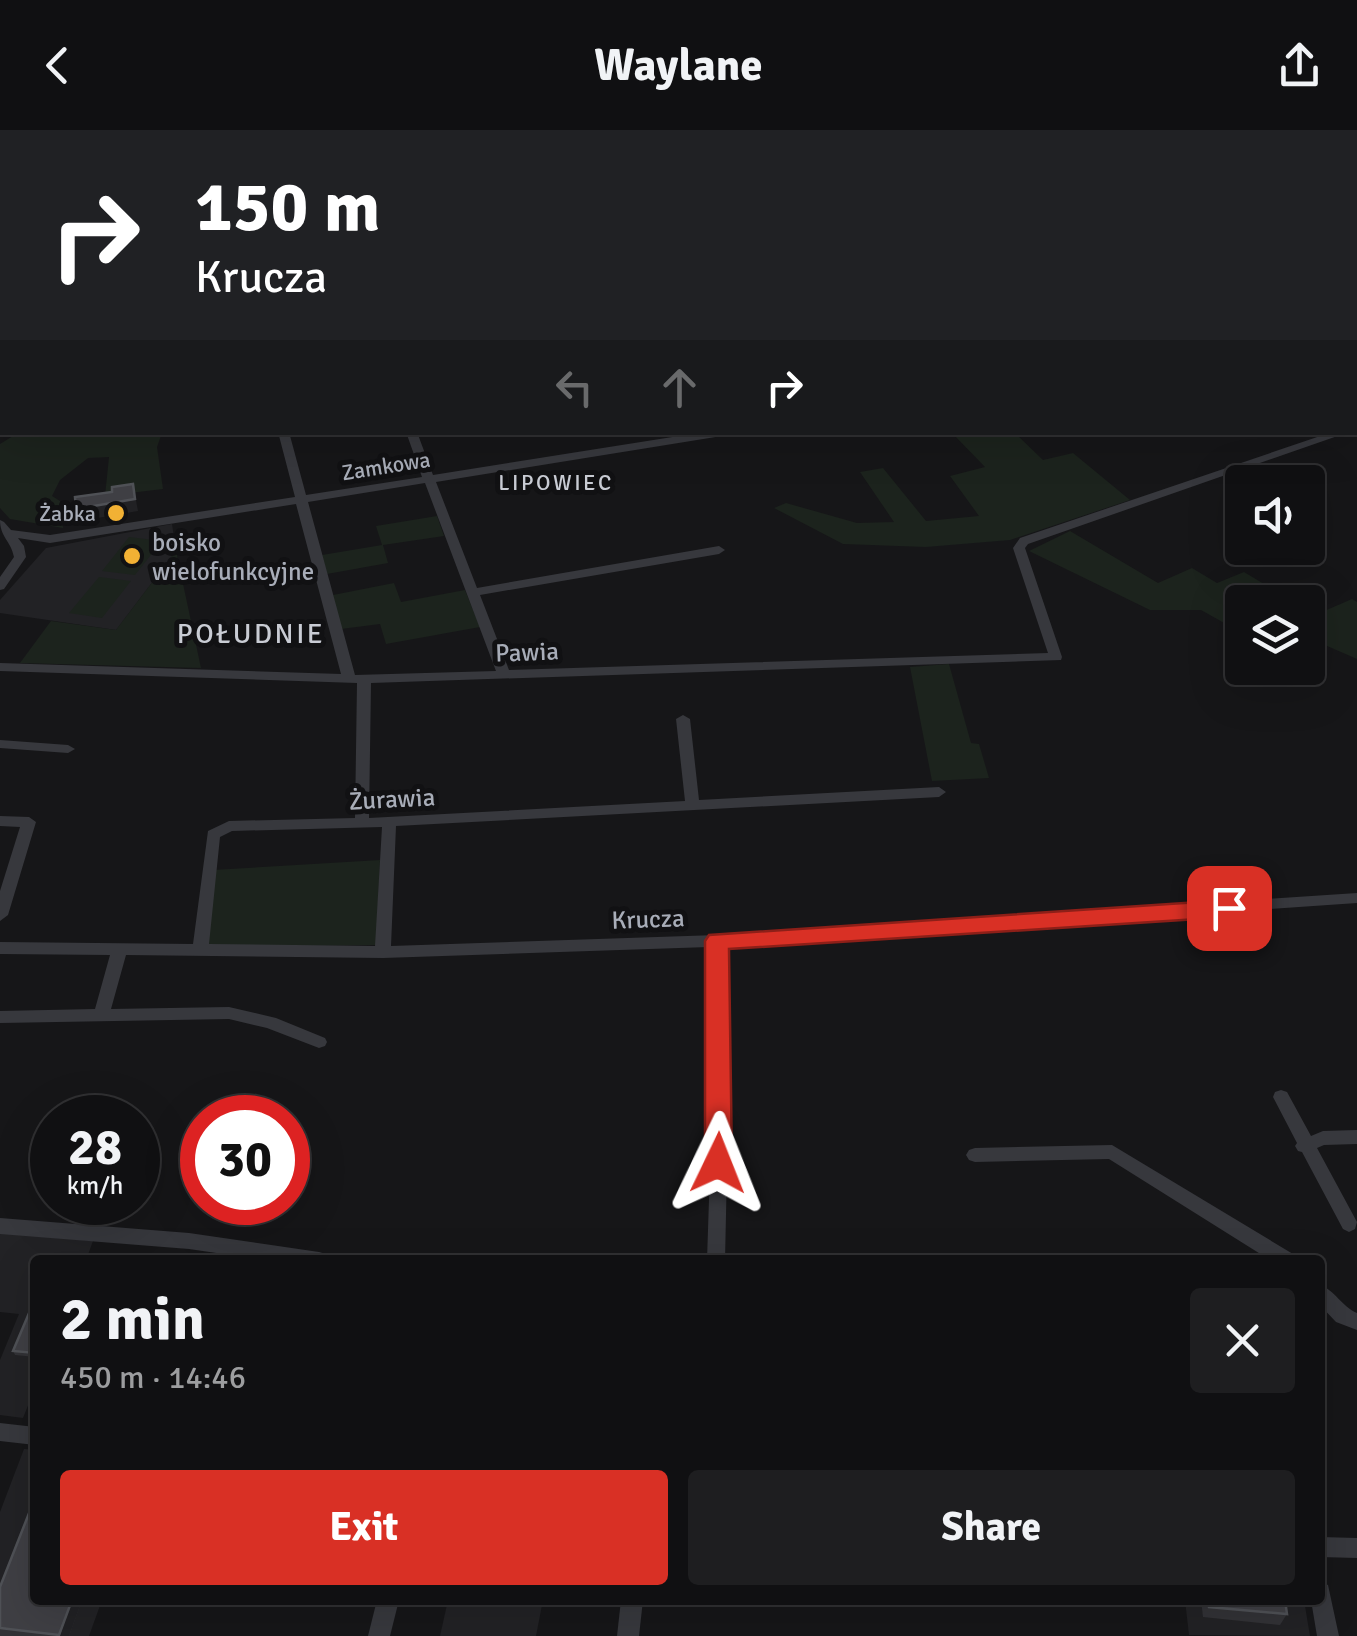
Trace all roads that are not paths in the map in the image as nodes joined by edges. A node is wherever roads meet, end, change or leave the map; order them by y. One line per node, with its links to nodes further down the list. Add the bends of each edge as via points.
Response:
1 (284, 435): 6 (street)
2 (412, 435): 5 (street)
3 (709, 435): 5 (street, Zamkowa)
4 (1335, 435): 15 (street, Pawia, via 1024,540 1019,548 1056,657)
5 (429, 480): 6 (street, Zamkowa); 13 (street)
6 (301, 499): 8 (street, Zamkowa); 16 (street)
7 (4, 529): 8 (street, Zamkowa); 9 (street)
8 (43, 540): 9 (street, Zamkowa); 11 (street)
9 (18, 547): 11 (street)
10 (719, 550): 13 (street)
11 (15, 569): 12 (street)
12 (0, 586)
13 (471, 593): 15 (street)
14 (0, 667): 16 (street, Pawia)
15 (504, 675): 16 (street, Pawia)
16 (356, 679): 24 (street)
17 (683, 719): 21 (street)
18 (0, 744): 19 (street)
19 (68, 749)
20 (939, 792): 21 (street, Żurawia)
21 (692, 803): 23 (street, Żurawia)
22 (0, 820): 26 (street, via 30,822)
23 (389, 822): 24 (street, Żurawia); 31 (street)
24 (362, 823): 29 (street, Żurawia, via 218,830)
25 (1357, 898): 27 (street, Krucza)
26 (0, 915)
27 (717, 941): 31 (street, Krucza); 42 (street)
28 (0, 948): 30 (street, Krucza)
29 (200, 951): 30 (street, Krucza); 31 (street, Krucza)
30 (118, 952): 33 (street)
31 (383, 952)
32 (0, 1016): 33 (street)
33 (101, 1017): 34 (street, via 229,1012)
34 (319, 1042)
35 (1281, 1097): 37 (street)
36 (1357, 1136): 37 (street)
37 (1304, 1146): 40 (street)
38 (975, 1155): 43 (street, via 1112,1152)
39 (0, 1226): 41 (street)
40 (1354, 1229)
41 (285, 1255)
42 (716, 1255)
43 (1278, 1255)
44 (1325, 1297): 46 (street)
45 (1325, 1316): 46 (street)
46 (1350, 1319)
47 (0, 1432): 48 (street)
48 (30, 1435)
49 (1325, 1547): 50 (street)
50 (1357, 1548)
51 (387, 1605): 54 (street)
52 (631, 1605): 55 (street)
53 (1322, 1605): 56 (street)
54 (379, 1636)
55 (628, 1636)
56 (1328, 1636)

